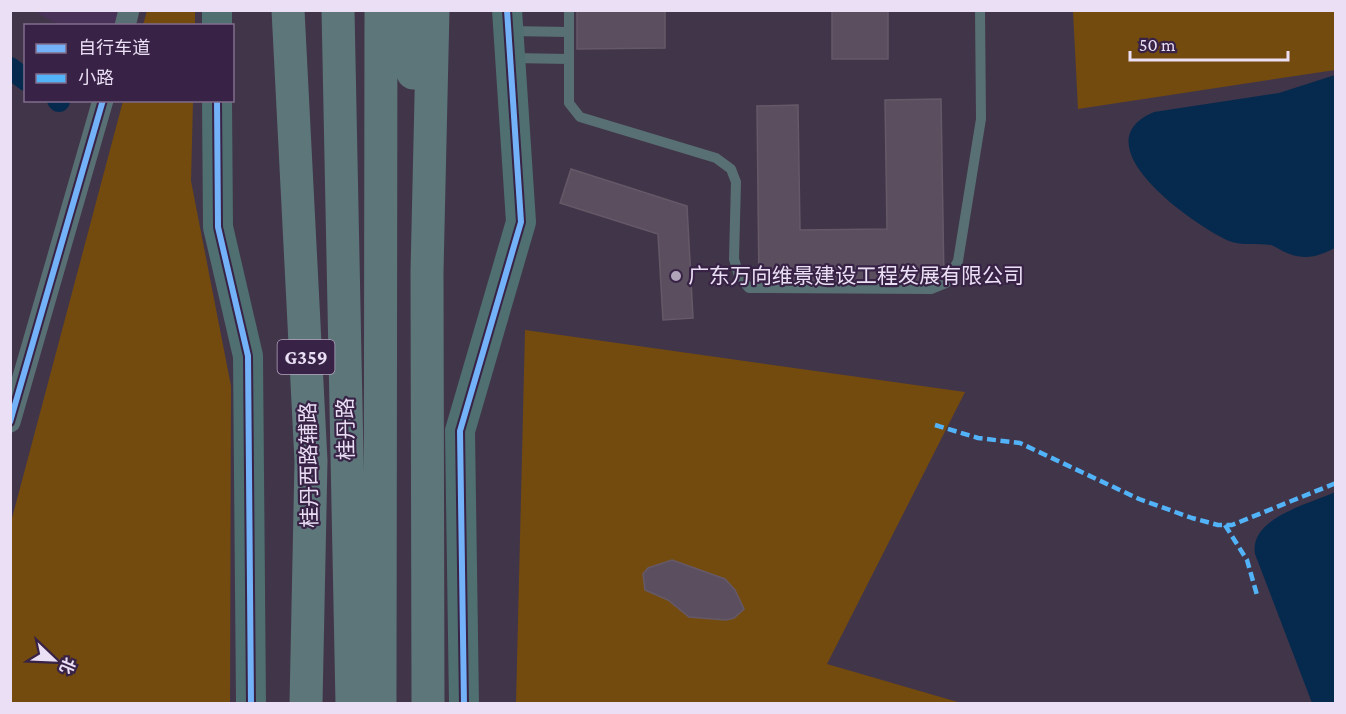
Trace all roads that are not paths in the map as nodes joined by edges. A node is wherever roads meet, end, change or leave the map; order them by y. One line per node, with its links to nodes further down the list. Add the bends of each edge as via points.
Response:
1 (288, 10): 15 (highway, 桂丹西路辅路 / G359)
2 (337, 10): 15 (highway); 18 (highway, 桂丹路)
3 (381, 10): 19 (highway, 桂丹路)
4 (408, 10): 13 (highway)
5 (433, 10): 13 (highway)
6 (569, 10): 8 (lane)
7 (980, 10): 10 (lane, via 981,118 958,261 946,283 931,290 749,288 739,276 734,259 736,182 731,169 716,158 580,117 569,103)
8 (569, 32): 9 (lane); 10 (lane)
9 (509, 33): 10 (lane); 21 (street, via 521,222 460,431)
10 (569, 59)
11 (102, 102): 14 (street)
12 (217, 102): 16 (street, via 218,227 248,356)
13 (427, 272): 20 (highway)
14 (10, 422)
15 (311, 460): 17 (highway, 桂丹西路辅路 / G359)
16 (251, 704)
17 (306, 704)
18 (351, 704)
19 (380, 704)
20 (428, 704)
21 (464, 704)

